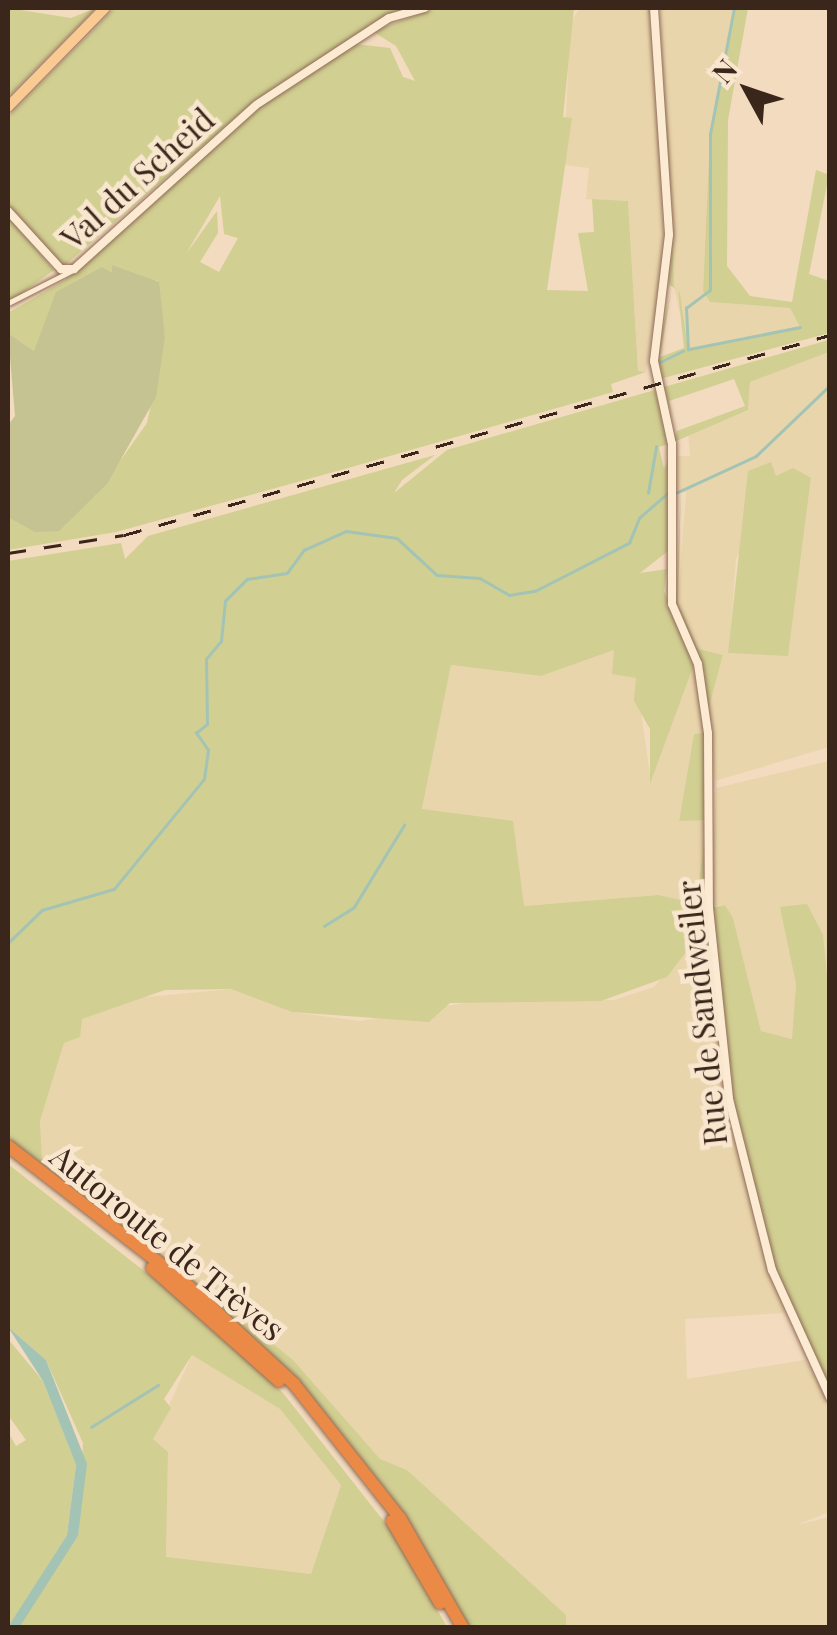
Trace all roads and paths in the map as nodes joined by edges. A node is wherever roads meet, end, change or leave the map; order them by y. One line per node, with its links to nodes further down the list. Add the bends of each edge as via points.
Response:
1 (105, 8): 4 (main road)
2 (425, 8): 7 (main road, Val du Scheid, via 389,18 258,104)
3 (654, 8): 12 (main road, Rue de Sandweiler, via 669,235 654,361 672,492 672,604 698,664 710,750 709,908 732,1110 776,1282)
4 (8, 107)
5 (8, 211): 6 (main road)
6 (56, 264): 7 (main road); 8 (street, Val du Scheid)
7 (74, 269): 8 (street, Val du Scheid)
8 (50, 286): 9 (street, Val du Scheid)
9 (8, 303)
10 (8, 1146): 14 (highway, Autoroute de Trèves, via 184,1282 294,1384 400,1518)
11 (8, 1157): 13 (highway, Autoroute de Trèves, via 203,1310 287,1390 393,1522)
12 (830, 1397)
13 (454, 1628)
14 (463, 1628)

